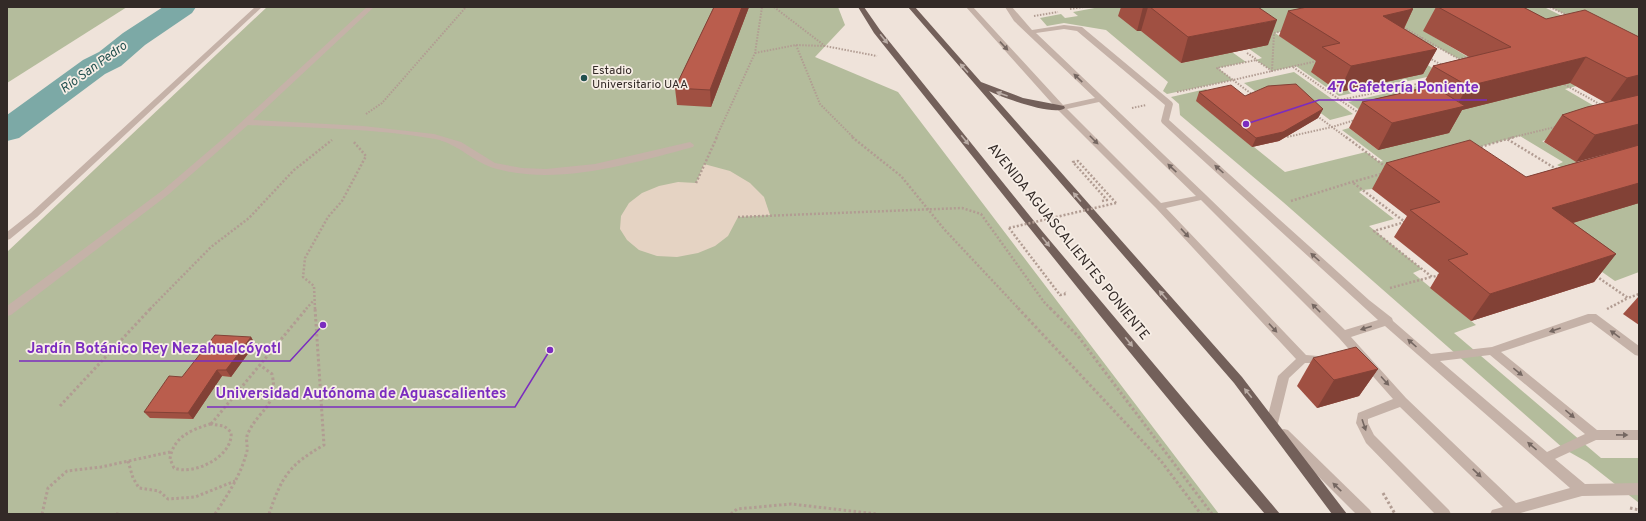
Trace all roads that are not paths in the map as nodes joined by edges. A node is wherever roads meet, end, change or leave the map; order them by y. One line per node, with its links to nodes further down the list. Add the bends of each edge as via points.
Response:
1 (259, 7): 15 (street)
2 (371, 7): 11 (street)
3 (861, 7): 31 (main road, AVENIDA AGUASCALIENTES PONIENTE, one-way to 31, via 1039,233)
4 (911, 7): 8 (main road, one-way to 4)
5 (969, 7): 10 (street, one-way to 10)
6 (1008, 7): 7 (street)
7 (1030, 32): 9 (street, one-way to 7); 17 (street, one-way to 7, via 1165,121 1169,104 1079,30 1064,27)
8 (975, 80): 10 (main road, one-way to 8, via 1032,104 1001,94); 25 (main road, one-way to 8, via 1238,380)
9 (1100, 99): 10 (street); 13 (street, one-way to 9)
10 (1061, 108): 14 (street, one-way to 14)
11 (247, 122): 12 (street, via 432,136 453,141 484,163 533,172 574,170); 16 (street, via 166,192)
12 (690, 145)
13 (1203, 197): 14 (street); 18 (street, one-way to 13)
14 (1159, 206): 23 (street, one-way to 23)
15 (7, 238)
16 (7, 312)
17 (1388, 321): 18 (street, one-way to 18); 22 (street, one-way to 17)
18 (1343, 335): 24 (street, one-way to 24, via 1355,354)
19 (1492, 351): 20 (street, one-way to 19, via 1592,317); 22 (street); 26 (street, one-way to 26)
20 (1639, 352)
21 (1336, 358): 23 (street, via 1321,361)
22 (1430, 358): 28 (street, one-way to 22)
23 (1303, 359): 25 (street, via 1284,376)
24 (1402, 401): 32 (street, one-way to 32); 37 (street, one-way to 37, via 1362,416 1362,423 1370,438)
25 (1272, 423): 35 (main road); 36 (street, one-way to 25)
26 (1595, 435): 27 (street, one-way to 27); 28 (street)
27 (1639, 435)
28 (1546, 458): 30 (street)
29 (1639, 489): 30 (street)
30 (1582, 490): 32 (street)
31 (1255, 495): 33 (street, AVENIDA AGUASCALIENTES PONIENTE); 34 (main road, AVENIDA AGUASCALIENTES PONIENTE)
32 (1514, 509): 38 (street)
33 (1268, 514)
34 (1272, 514)
35 (1340, 514)
36 (1365, 514)
37 (1444, 514)
38 (1497, 514)

